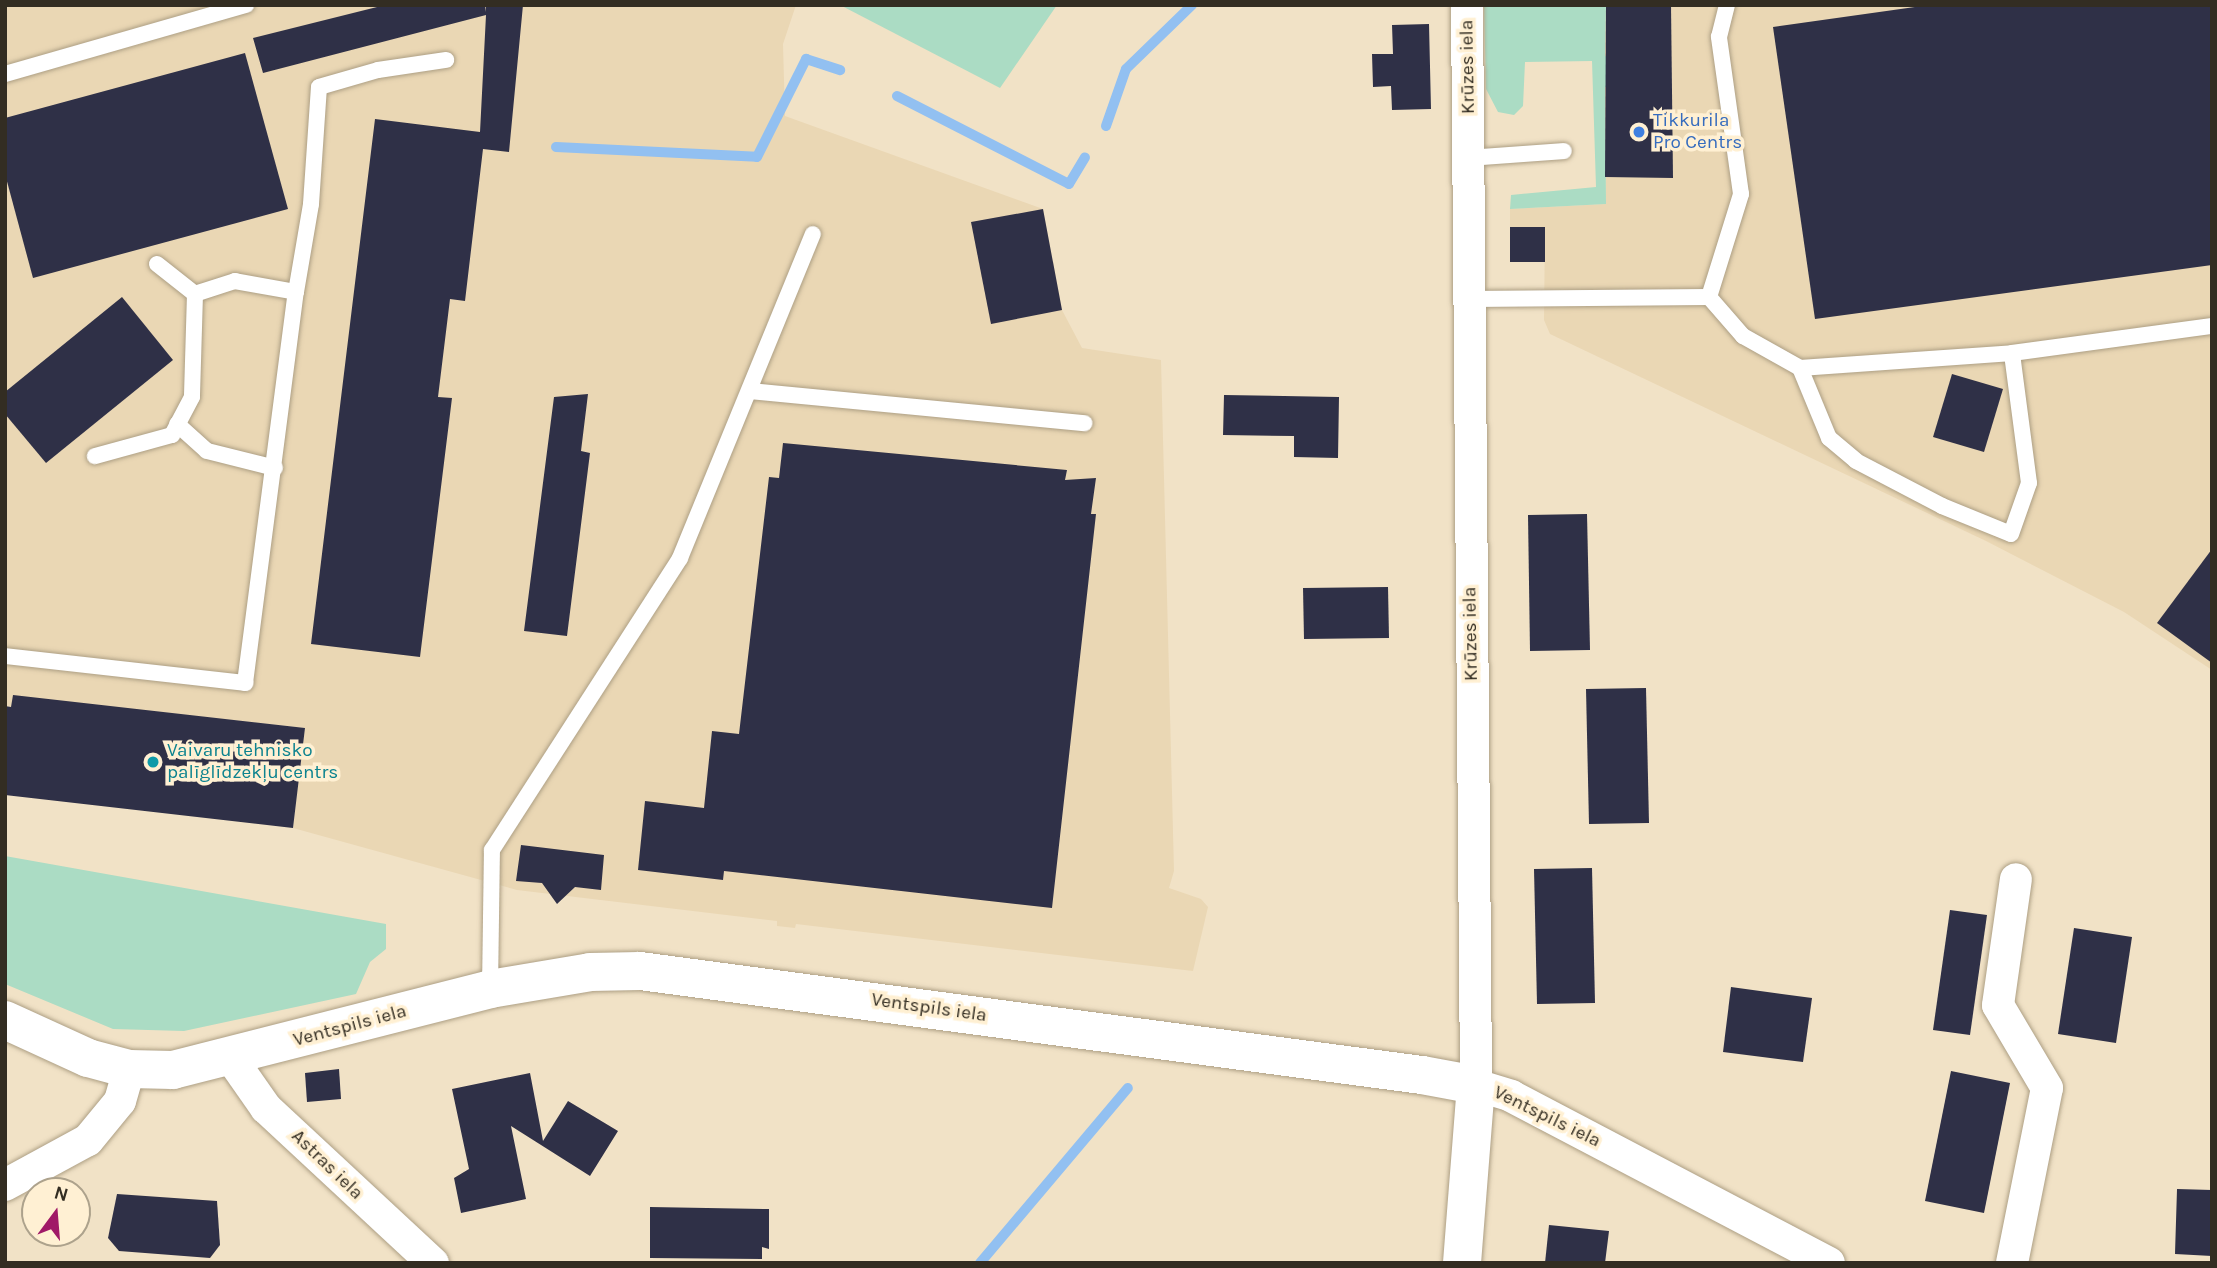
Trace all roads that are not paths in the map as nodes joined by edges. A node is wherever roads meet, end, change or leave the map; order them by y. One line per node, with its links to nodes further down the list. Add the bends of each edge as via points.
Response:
1 (246, 5): 5 (lane)
2 (1467, 5): 7 (street, Krūzes iela)
3 (1727, 5): 12 (lane, via 1719,37 1741,194)
4 (446, 60): 10 (lane, via 378,70 319,87 311,204)
5 (5, 74)
6 (1564, 151): 7 (lane)
7 (1469, 158): 13 (street, Krūzes iela)
8 (813, 234): 17 (lane)
9 (157, 264): 11 (lane)
10 (296, 292): 11 (lane, via 235,281); 21 (lane)
11 (195, 294): 19 (lane, via 192,397)
12 (1709, 297): 13 (lane); 16 (lane, via 1743,336)
13 (1470, 299): 28 (street, Krūzes iela)
14 (2212, 326): 15 (lane)
15 (2012, 353): 16 (lane); 16 (lane, via 2029,483 2011,534 1856,461 1829,438)
16 (1800, 368)
17 (750, 391): 18 (lane); 24 (lane, via 680,558 492,850)
18 (1084, 423)
19 (177, 424): 20 (lane, via 172,435); 21 (lane, via 207,451)
20 (95, 456)
21 (275, 468): 22 (lane, via 245,683)
22 (5, 656)
23 (2016, 879): 33 (street, via 1998,1005 2047,1088)
24 (490, 989): 26 (street, Ventspils iela); 28 (street, Ventspils iela, via 590,972 640,971)
25 (5, 1020): 27 (street, Ventspils iela, via 88,1058)
26 (231, 1058): 27 (street, Ventspils iela, via 173,1070); 30 (street, Astras iela, via 267,1108)
27 (129, 1069): 29 (street, via 120,1101 88,1140)
28 (1476, 1085): 31 (street, Krūzes iela); 32 (street, Ventspils iela, via 1511,1096)
29 (5, 1185)
30 (433, 1263)
31 (1462, 1263)
32 (1829, 1263)
33 (2012, 1263)

